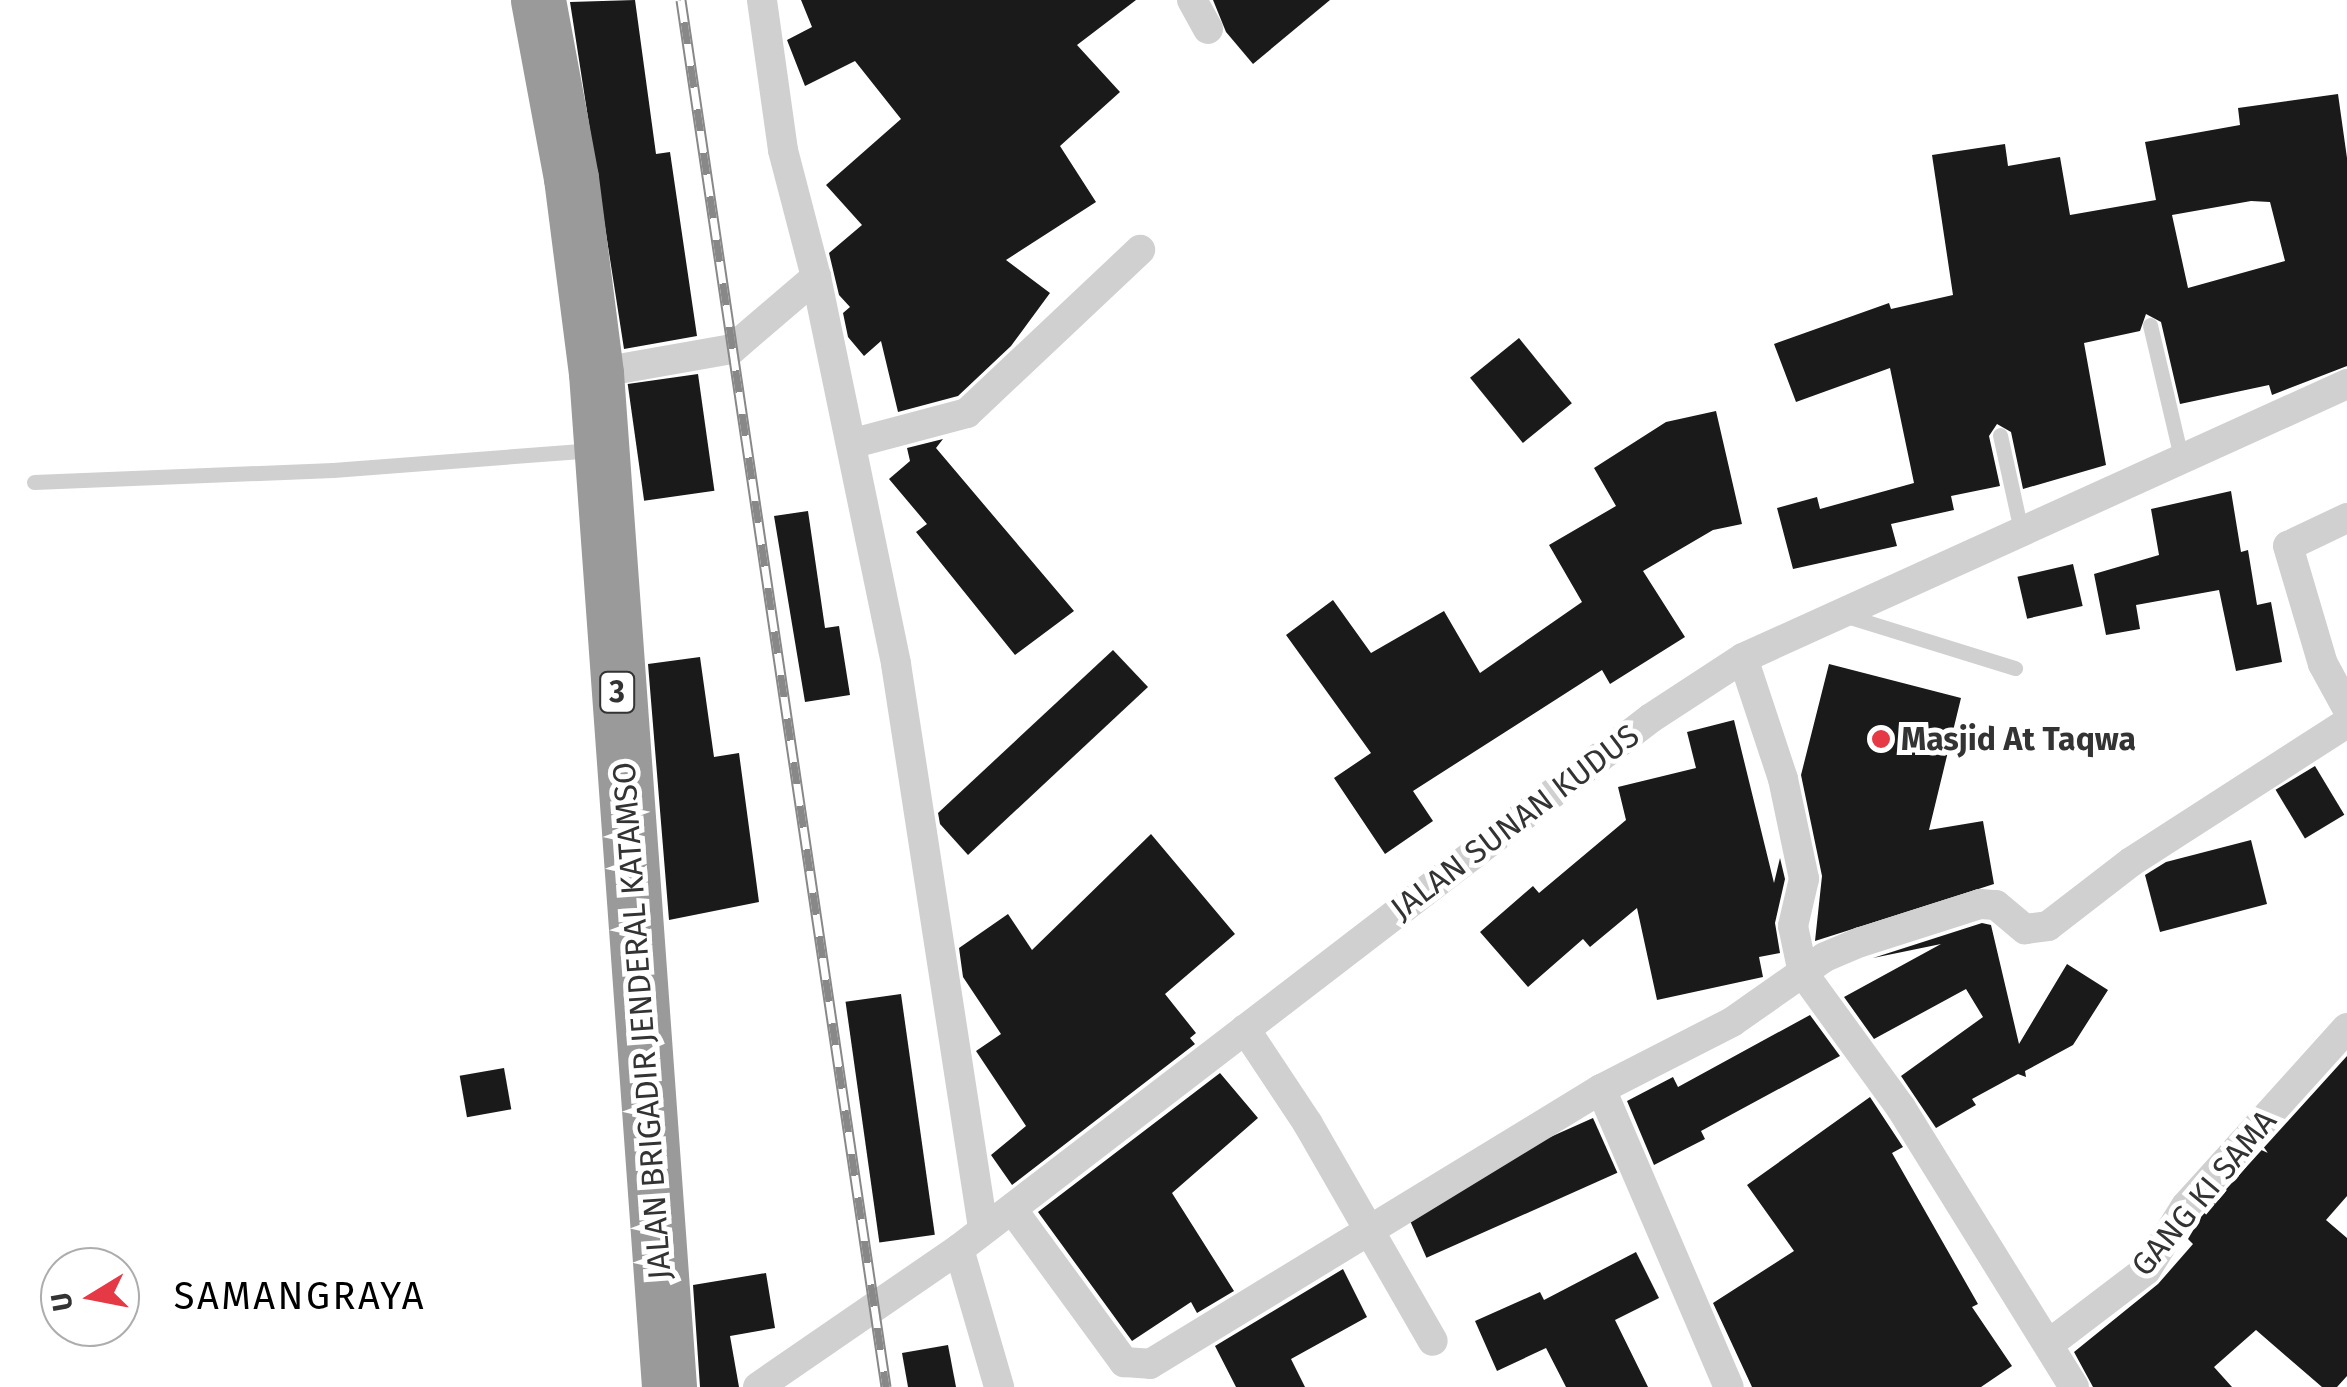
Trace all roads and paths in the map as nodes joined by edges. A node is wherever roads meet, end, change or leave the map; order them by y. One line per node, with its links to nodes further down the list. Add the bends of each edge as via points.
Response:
1 (538, 0): 8 (highway, JALAN BRIGADIR JENDERAL KATAMSO / 3, via 572,178)
2 (762, 0): 6 (street, via 783,150)
3 (1192, 0): 4 (street)
4 (1208, 28)
5 (1140, 250): 11 (street, via 966,413)
6 (816, 277): 8 (street, via 732,349); 11 (street)
7 (2150, 325): 13 (lane)
8 (596, 373): 12 (highway, JALAN BRIGADIR JENDERAL KATAMSO / 3)
9 (2347, 384): 13 (street, JALAN SUNAN KUDUS)
10 (2000, 435): 16 (lane)
11 (854, 443): 27 (street, via 896,664)
12 (598, 450): 14 (lane); 32 (highway, JALAN BRIGADIR JENDERAL KATAMSO / 3)
13 (2182, 461): 16 (street, JALAN SUNAN KUDUS)
14 (34, 482)
15 (2347, 518): 20 (street, via 2288,546 2324,664)
16 (2022, 535): 17 (street, JALAN SUNAN KUDUS)
17 (1847, 616): 18 (street, JALAN SUNAN KUDUS); 19 (lane)
18 (1743, 658): 22 (street, via 1783,779 1804,879 1794,926); 23 (street, JALAN SUNAN KUDUS, via 1651,718)
19 (2015, 668)
20 (2347, 708)
21 (2347, 722): 22 (street, via 2131,862 2048,926 2025,929 1996,905 1980,904 1861,942)
22 (1803, 974): 25 (street, via 1732,1022); 31 (street, via 1900,1108)
23 (1244, 1028): 26 (street, JALAN SUNAN KUDUS); 28 (street)
24 (2347, 1028): 31 (street, GANG KI SAMA, via 2186,1206 2146,1270)
25 (1601, 1090): 28 (street); 35 (street)
26 (1012, 1209): 27 (street, JALAN SUNAN KUDUS); 28 (street, via 1124,1362 1136,1366)
27 (983, 1228): 29 (street, JALAN SUNAN KUDUS)
28 (1366, 1228): 30 (street)
29 (959, 1249): 33 (street, JALAN SUNAN KUDUS); 34 (street)
30 (1433, 1341)
31 (2049, 1344): 36 (street)
32 (669, 1387)
33 (758, 1387)
34 (999, 1387)
35 (1730, 1387)
36 (2074, 1387)

